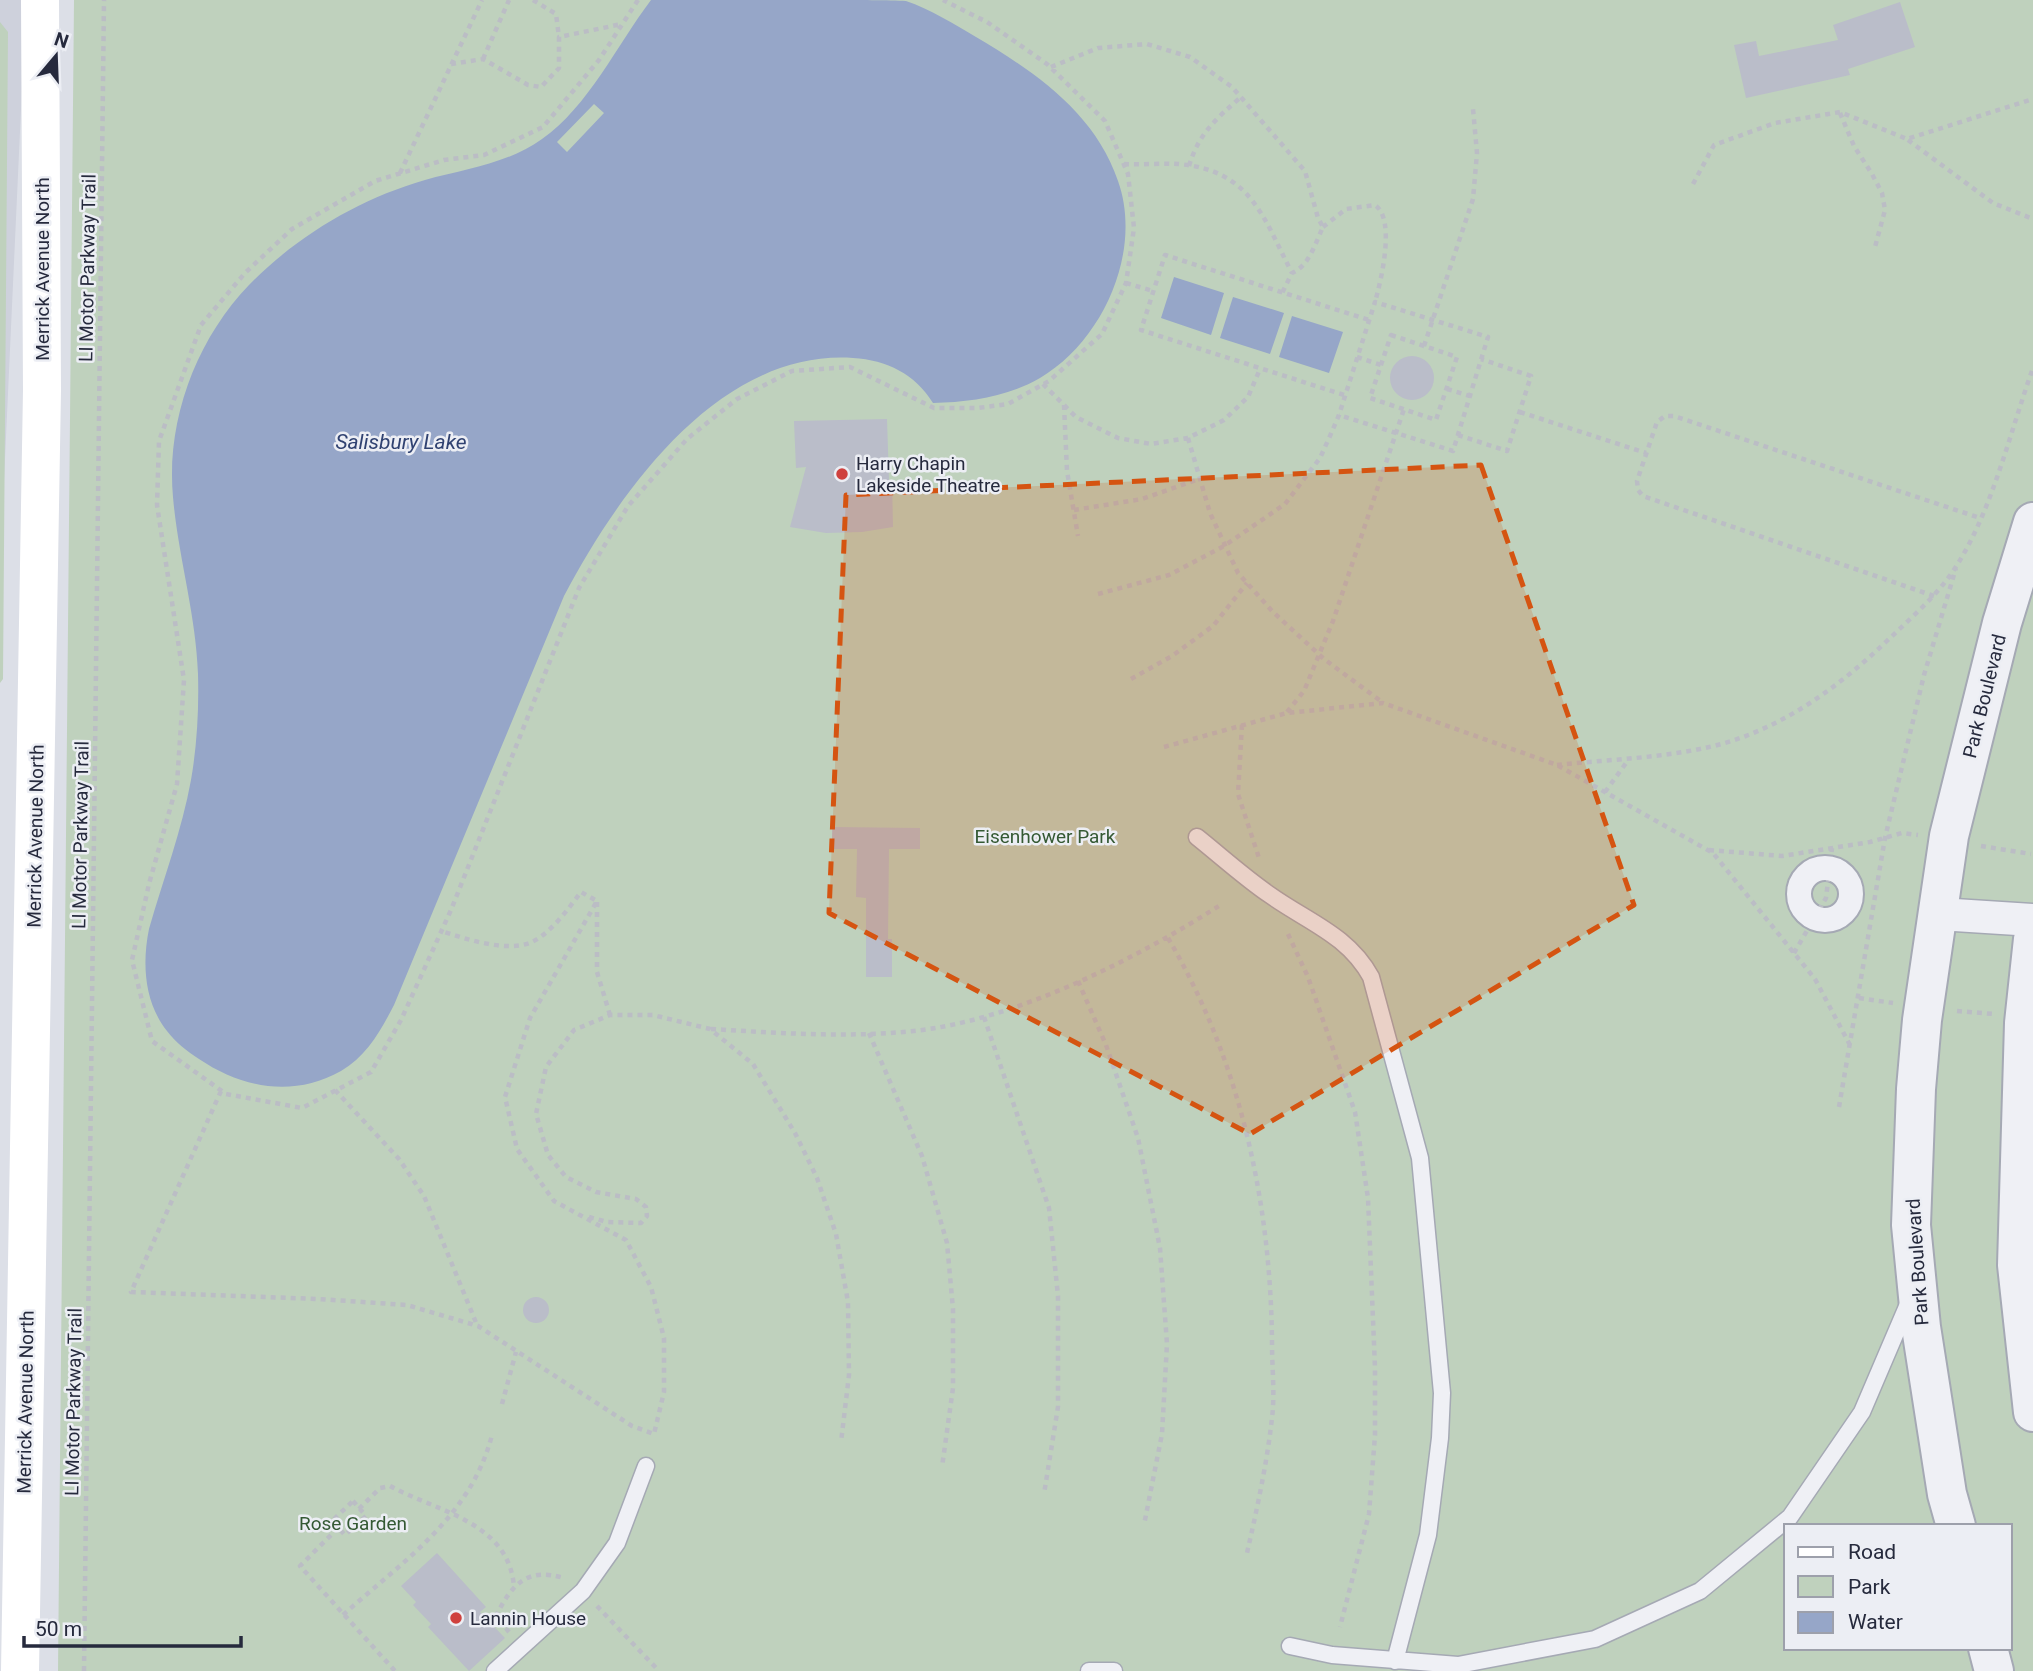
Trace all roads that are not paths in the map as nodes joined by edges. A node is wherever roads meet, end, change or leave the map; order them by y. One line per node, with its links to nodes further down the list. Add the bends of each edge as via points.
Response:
1 (40, 0): 15 (main road, Merrick Avenue North, via 42,390)
2 (2033, 522): 4 (street, Park Boulevard, via 1958,798)
3 (1198, 837): 14 (lane, via 1361,959 1371,977 1419,1158 1442,1393 1440,1438 1428,1535)
4 (1939, 914): 6 (street); 8 (street, Park Boulevard, via 1916,1089 1911,1225)
5 (1814, 918): 5 (street, via 1834,919 1851,900 1849,883 1832,858 1800,886 1800,902)
6 (2033, 920)
7 (2033, 940): 9 (street, via 2024,1023 2017,1265)
8 (1917, 1284): 11 (street, Park Boulevard, via 1947,1494); 14 (lane, via 1862,1412 1790,1517 1700,1591 1595,1639 1458,1665)
9 (2033, 1412)
10 (646, 1466): 16 (lane, via 617,1543 583,1591)
11 (1955, 1524)
12 (1290, 1646): 14 (lane)
13 (1989, 1650): 19 (street)
14 (1395, 1661)
15 (20, 1671)
16 (495, 1671)
17 (1088, 1671): 18 (lane)
18 (1114, 1671)
19 (1994, 1671)

